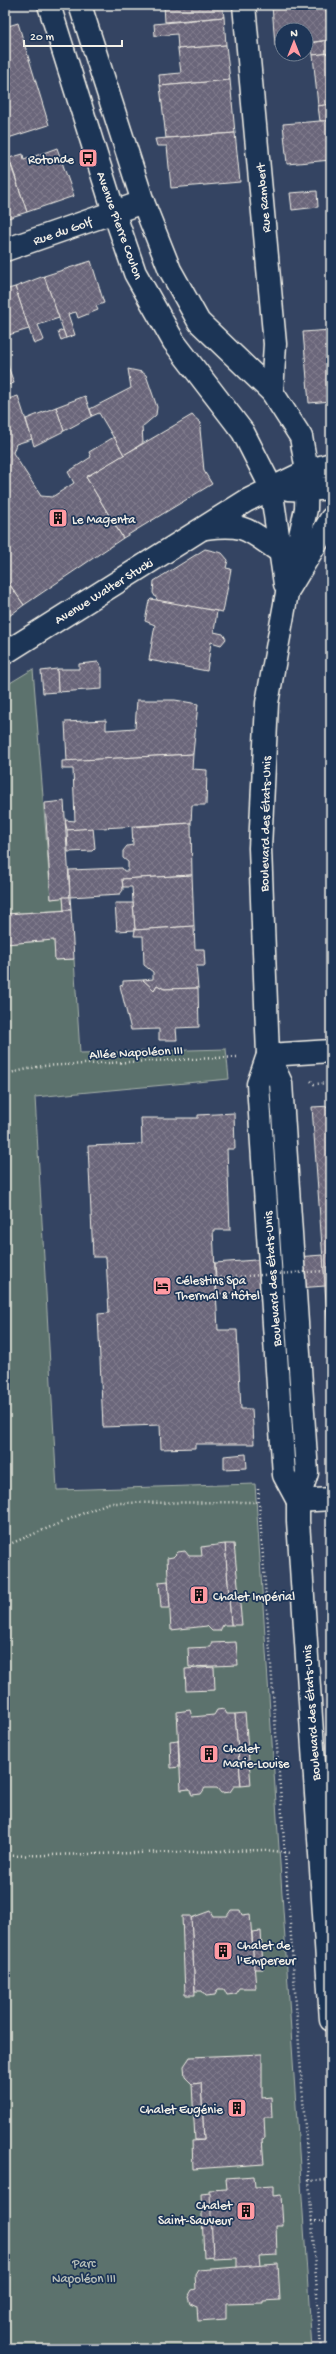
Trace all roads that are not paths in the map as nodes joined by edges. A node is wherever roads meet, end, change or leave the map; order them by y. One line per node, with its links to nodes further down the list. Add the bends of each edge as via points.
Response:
1 (49, 5): 5 (main road, Avenue Pierre Coulon)
2 (80, 5): 4 (main road)
3 (244, 5): 7 (main road, Rue Rambert, via 275,344)
4 (143, 202): 5 (main road, Rue du Golf); 7 (main road, via 170,270 199,322)
5 (114, 212): 6 (main road, Rue du Golf); 10 (main road, Avenue Pierre Coulon, via 136,272 174,342 243,432)
6 (5, 250)
7 (272, 392): 9 (main road, via 301,436)
8 (331, 464): 9 (main road)
9 (307, 481): 10 (main road); 11 (main road); 15 (main road, Boulevard des États-Unis, via 306,509)
10 (271, 487): 13 (main road, Avenue Walter Stucki); 14 (main road, Boulevard des États-Unis)
11 (331, 488)
12 (331, 519): 15 (main road, Boulevard des États-Unis)
13 (201, 528): 14 (main road, Avenue Walter Stucki, via 227,525 246,528); 16 (main road, Avenue Walter Stucki)
14 (279, 551): 15 (main road, Boulevard des États-Unis)
15 (287, 594): 18 (main road, Boulevard des États-Unis, via 267,703 261,840)
16 (5, 653)
17 (331, 1051): 18 (main road)
18 (268, 1056): 20 (main road, Boulevard des États-Unis, via 281,1083 308,1473)
19 (331, 1499): 20 (main road)
20 (298, 1501): 21 (main road, Boulevard des États-Unis)
21 (325, 1856): 22 (main road, Boulevard des États-Unis)
22 (331, 2020)

